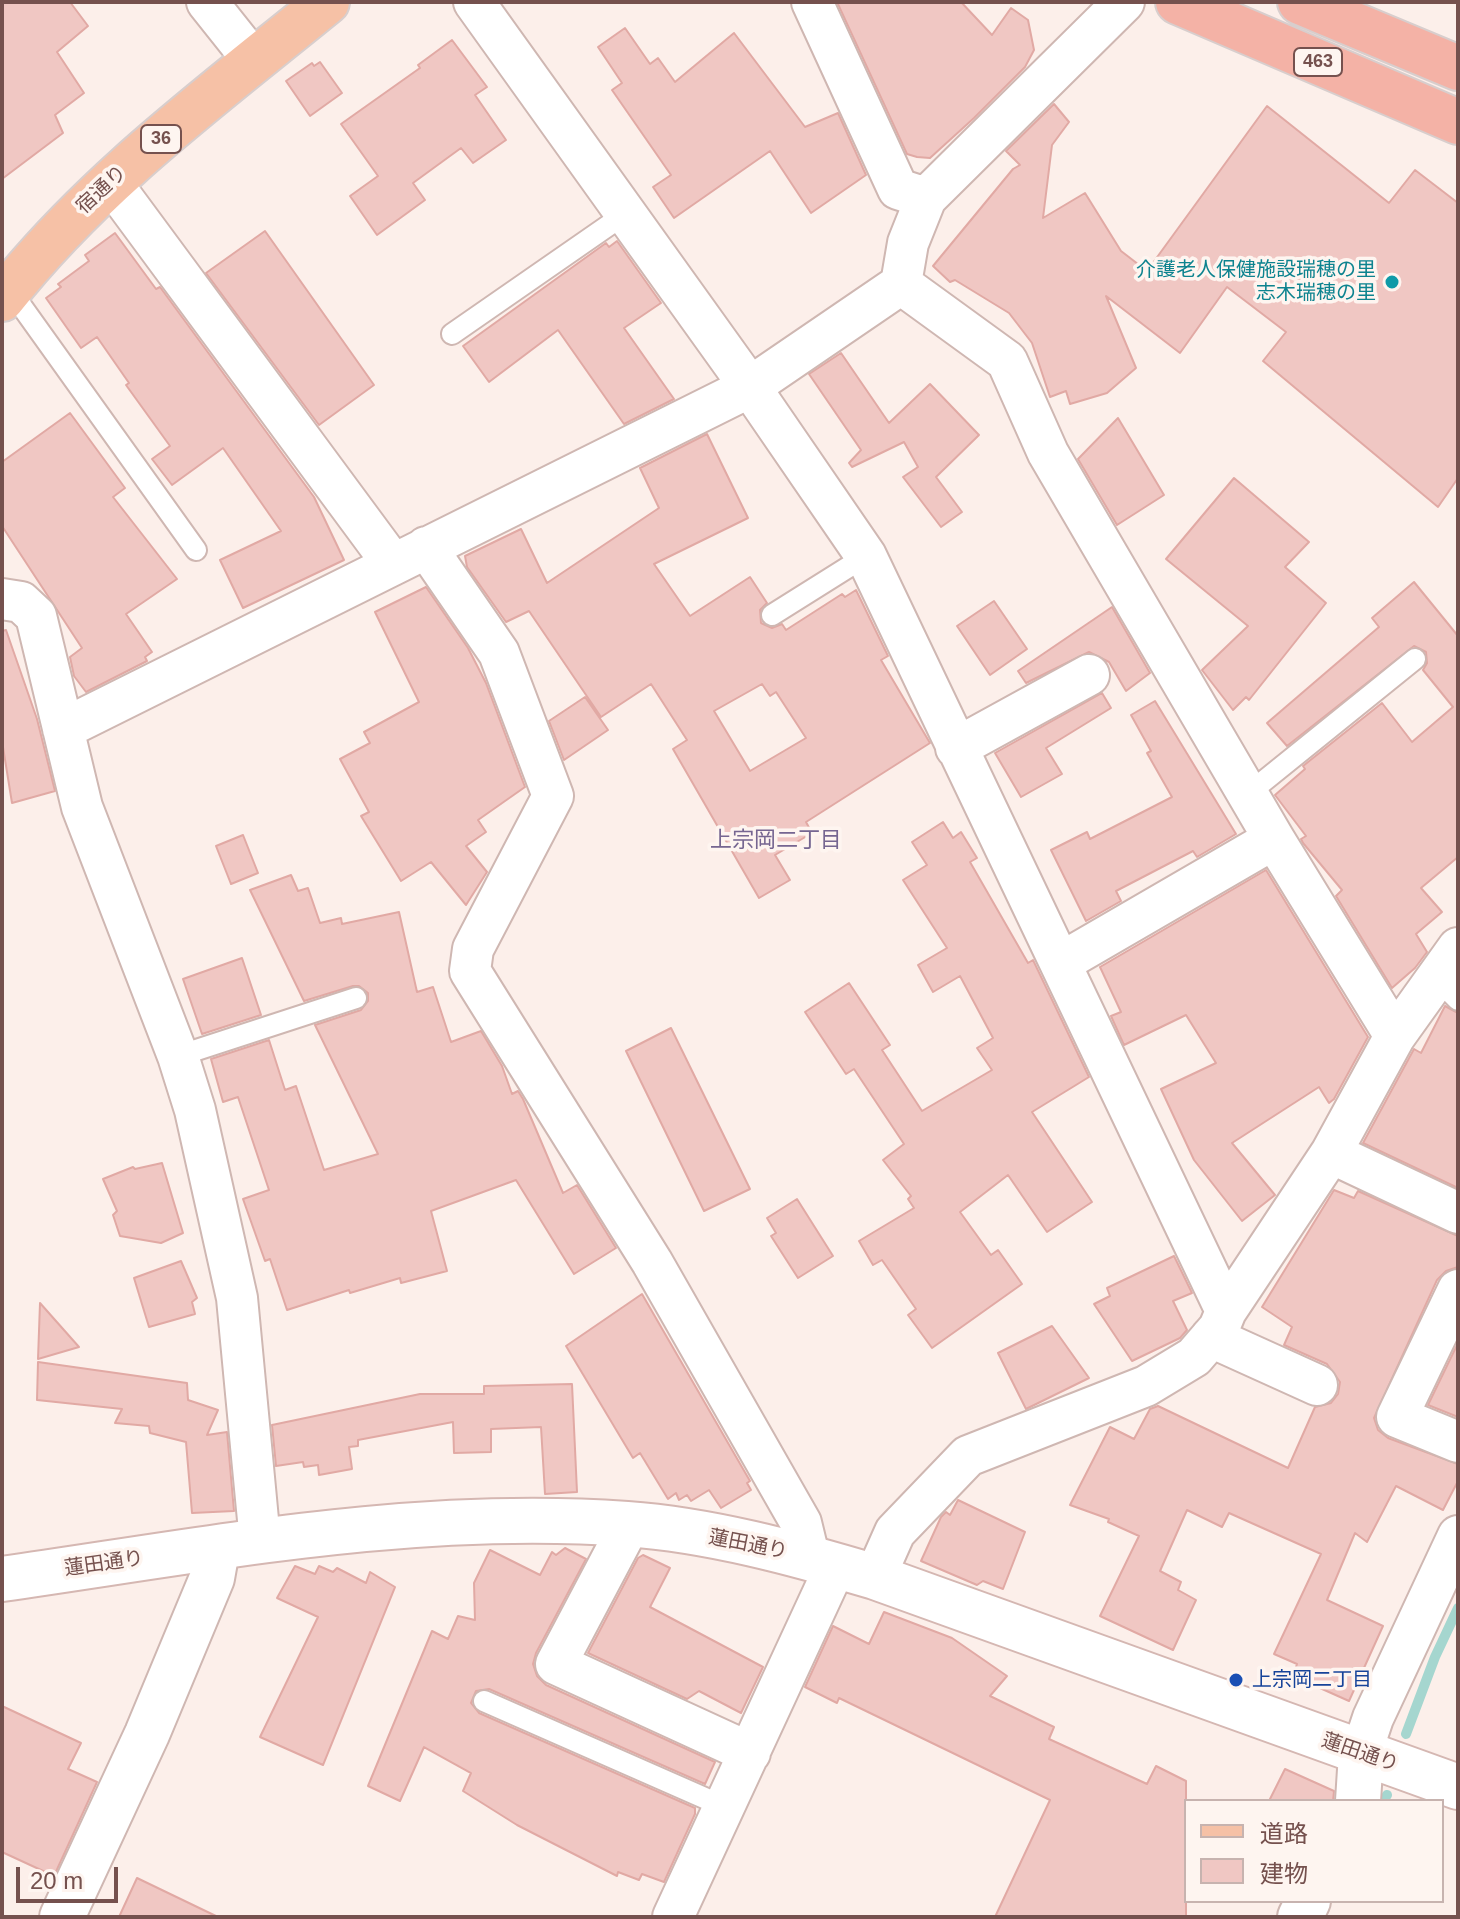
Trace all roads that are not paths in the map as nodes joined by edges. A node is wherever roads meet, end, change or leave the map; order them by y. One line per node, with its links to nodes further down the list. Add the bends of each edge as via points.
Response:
1 (207, 2): 9 (street)
2 (327, 2): 9 (main road, 宿通り / 36)
3 (474, 2): 14 (street)
4 (812, 2): 13 (street, via 898,189)
5 (1124, 2): 13 (street)
6 (1178, 2): 11 (highway, 463)
7 (1300, 2): 8 (highway, 463)
8 (1365, 14): 10 (highway, 463)
9 (254, 61): 12 (main road, 宿通り / 36)
10 (1458, 68)
11 (1458, 122)
12 (110, 181): 16 (main road, 宿通り / 36, via 52,237); 20 (street)
13 (926, 198): 15 (street, via 908,243)
14 (625, 214): 17 (lane); 18 (street)
15 (901, 284): 18 (street); 28 (street, via 1007,361 1048,453)
16 (6, 294): 19 (lane)
17 (452, 334)
18 (750, 387): 20 (street); 21 (street)
19 (196, 550)
20 (410, 556): 26 (street); 45 (street, via 499,653 553,796 473,949 470,971 652,1262 801,1523)
21 (866, 556): 23 (lane); 27 (street)
22 (2, 599): 26 (street, via 21,602 36,616)
23 (772, 615)
24 (1415, 659): 28 (lane)
25 (1089, 675): 27 (street)
26 (63, 729): 34 (street, via 82,807)
27 (956, 748): 30 (street)
28 (1249, 793): 29 (street)
29 (1274, 839): 30 (street); 33 (street)
30 (1062, 962): 38 (street)
31 (1450, 975): 33 (street)
32 (356, 998): 34 (lane)
33 (1395, 1036): 35 (street)
34 (178, 1056): 43 (street, via 237,1298)
35 (1331, 1153): 36 (street); 38 (street)
36 (1458, 1213)
37 (1458, 1290): 40 (street, via 1397,1417)
38 (1219, 1324): 39 (street); 45 (street, via 1194,1357 1146,1386 968,1456 895,1532)
39 (1317, 1385)
40 (1458, 1442)
41 (630, 1524): 43 (main road, 蓮田通り, via 443,1521); 45 (main road, 蓮田通り); 48 (street, via 556,1664)
42 (1458, 1536): 49 (street)
43 (260, 1541): 44 (main road, 蓮田通り)
44 (217, 1550): 46 (main road, 蓮田通り); 53 (main road, via 212,1578 153,1720)
45 (840, 1566): 48 (street); 49 (main road, 蓮田通り)
46 (2, 1579)
47 (484, 1701): 52 (lane)
48 (750, 1753): 52 (street)
49 (1361, 1754): 50 (main road, 蓮田通り); 51 (main road)
50 (1458, 1787)
51 (1358, 1799)
52 (725, 1807): 54 (street)
53 (62, 1917)
54 (673, 1917)

